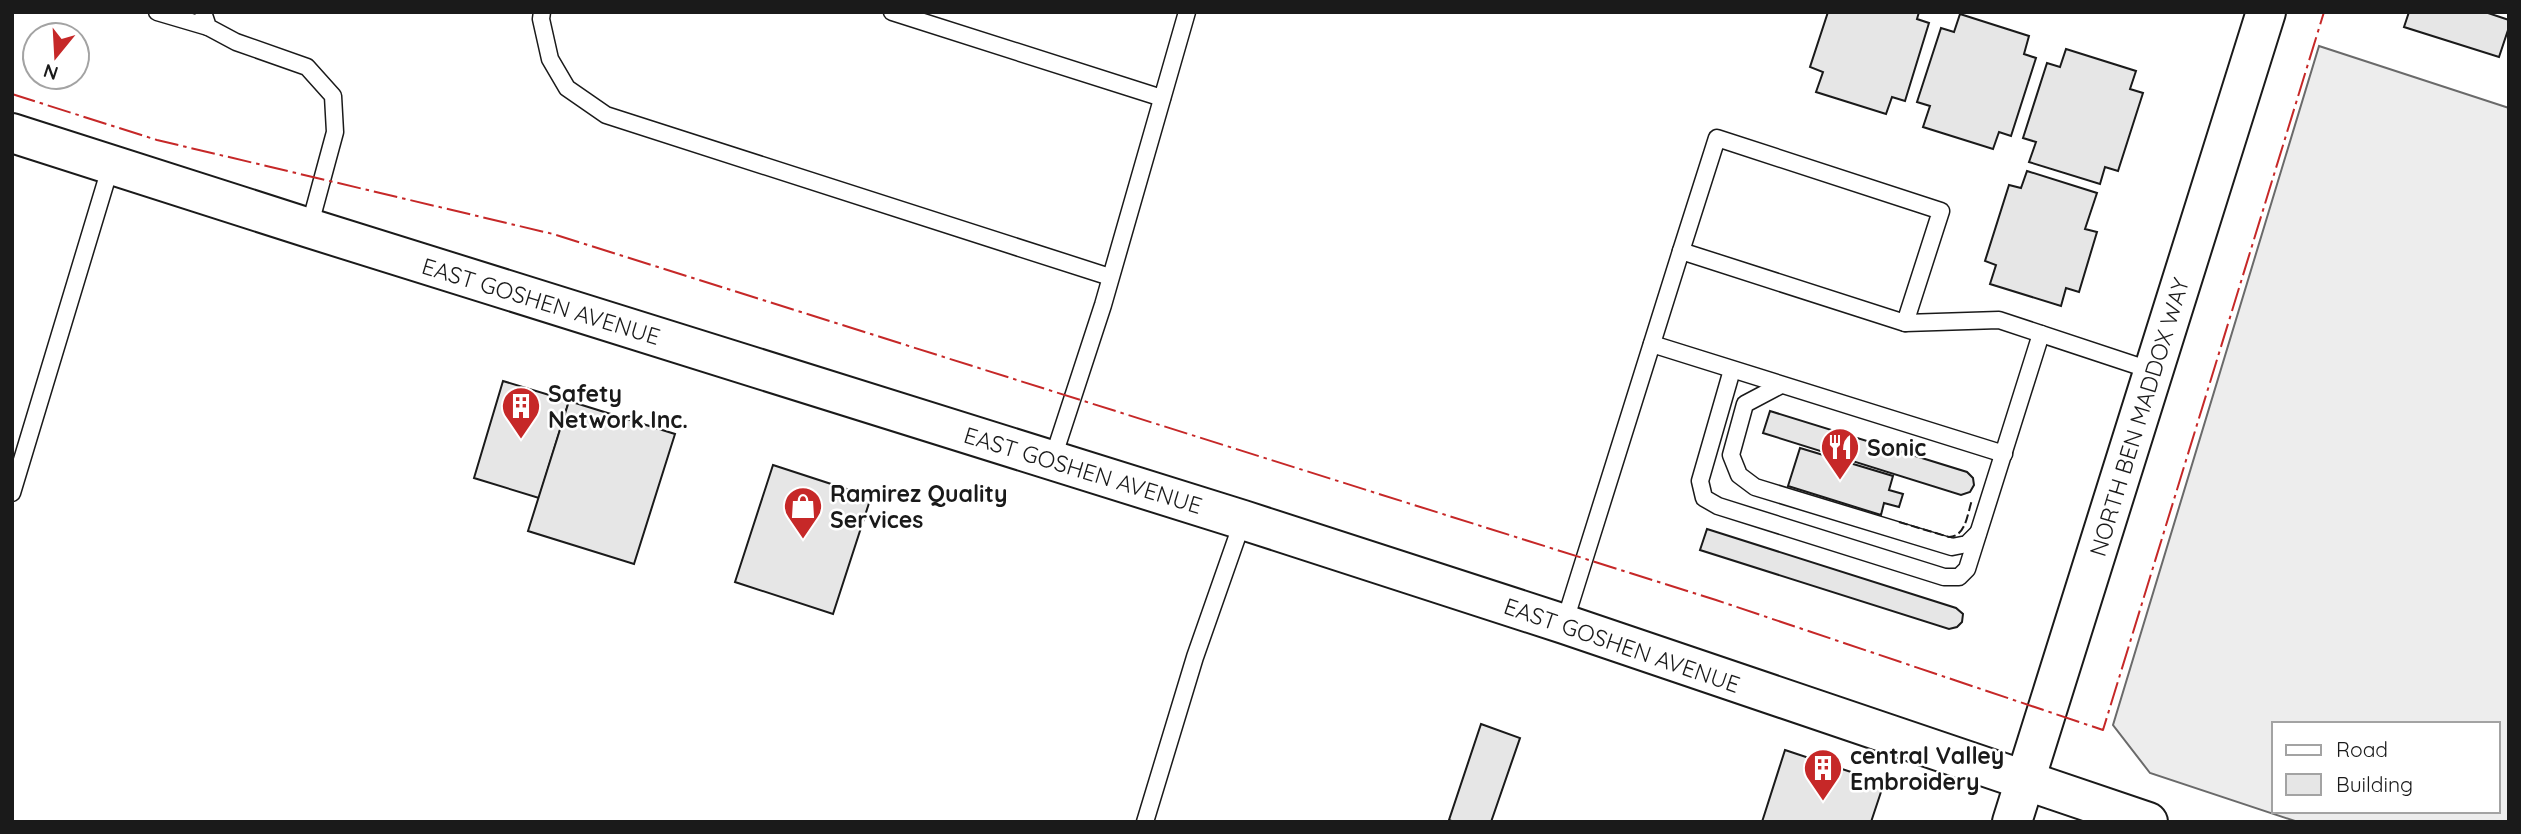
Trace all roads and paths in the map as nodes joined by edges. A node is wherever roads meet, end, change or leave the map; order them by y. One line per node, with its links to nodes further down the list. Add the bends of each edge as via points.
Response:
1 (157, 12): 6 (lane)
2 (542, 12): 12 (lane, via 550,59 567,88 607,115)
3 (891, 12): 7 (lane)
4 (1187, 12): 7 (lane)
5 (2266, 12): 17 (street, NORTH BEN MADDOX WAY)
6 (205, 20): 10 (lane, via 236,42 307,67 333,96 335,132)
7 (1162, 99): 12 (lane)
8 (12, 133): 9 (street, EAST GOSHEN AVENUE)
9 (111, 165): 10 (street, EAST GOSHEN AVENUE); 21 (lane)
10 (309, 228): 20 (street, EAST GOSHEN AVENUE)
11 (1681, 251): 13 (lane); 13 (lane, via 1717,138 1744,146 1941,211); 15 (lane)
12 (1110, 277): 20 (lane)
13 (1905, 323): 14 (lane, via 1999,320)
14 (2041, 334): 17 (lane); 19 (lane)
15 (1652, 344): 16 (lane); 24 (lane)
16 (1732, 370): 18 (lane); 23 (lane, via 1700,481 1704,498 1944,577 1959,577 1967,569)
17 (2153, 371): 25 (street, NORTH BEN MADDOX WAY)
18 (1781, 385): 19 (lane); 23 (lane, via 1745,404 1731,455 1739,475 1755,486 1952,547 1967,544)
19 (2004, 454): 23 (lane)
20 (1052, 461): 22 (street, EAST GOSHEN AVENUE)
21 (12, 493)
22 (1243, 520): 24 (street, EAST GOSHEN AVENUE); 26 (lane)
23 (1979, 533)
24 (1564, 624): 25 (street, EAST GOSHEN AVENUE)
25 (2024, 781): 27 (street, NORTH BEN MADDOX WAY); 28 (street, EAST GOSHEN AVENUE)
26 (1145, 822)
27 (2012, 822)
28 (2148, 822)

